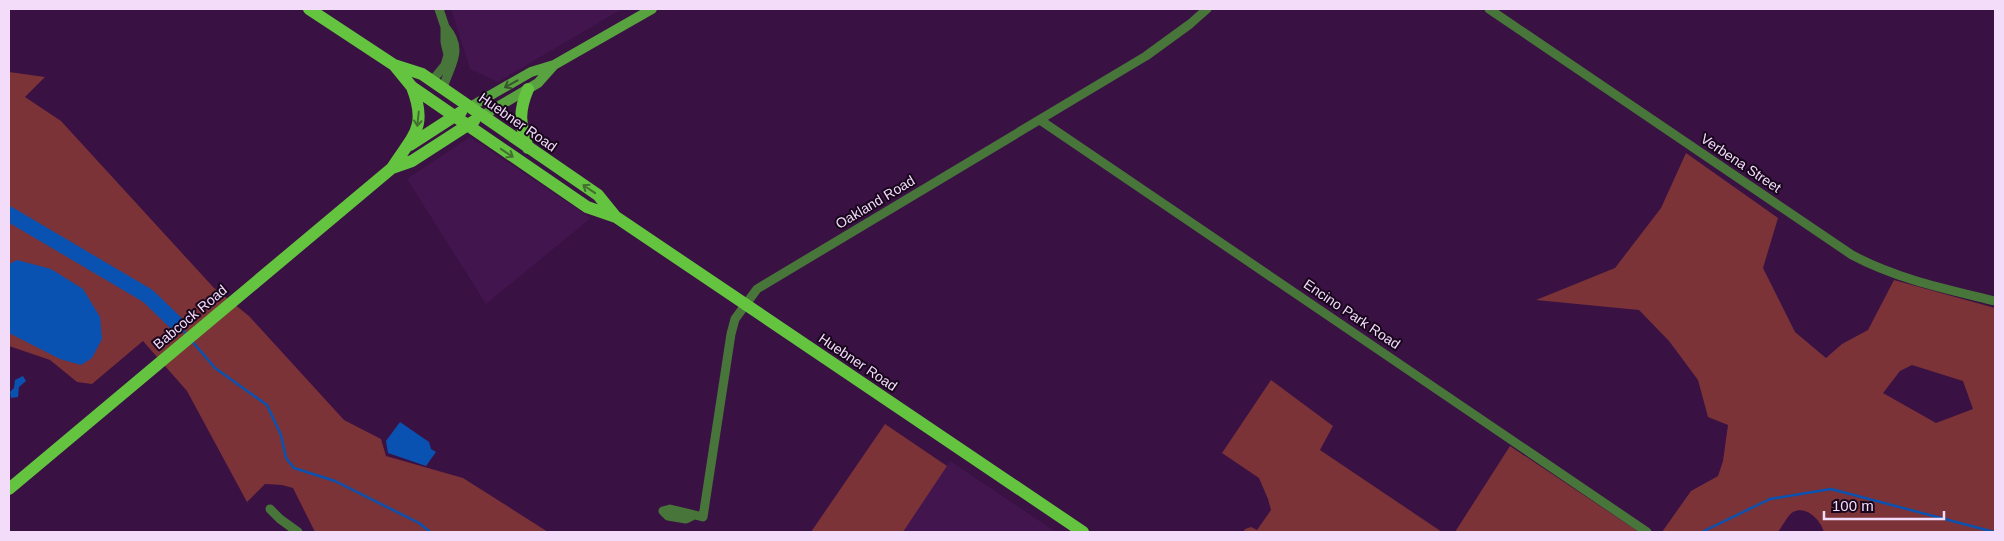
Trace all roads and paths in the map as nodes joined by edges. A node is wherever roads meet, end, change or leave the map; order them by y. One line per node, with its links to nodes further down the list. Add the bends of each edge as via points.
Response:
1 (309, 9): 6 (main road, Huebner Road)
2 (439, 9): 8 (street, via 445,27 452,35 456,56)
3 (652, 9): 7 (main road, Babcock Road)
4 (1208, 9): 14 (street, Oakland Road, via 1146,56)
5 (1489, 9): 20 (street, Verbena Street, via 1852,255 1898,275)
6 (394, 65): 8 (main road, Huebner Road, via 422,74); 9 (main road, Huebner Road)
7 (554, 65): 10 (main road, Babcock Road); 11 (main road, Babcock Road, one-way to 11, via 531,72)
8 (437, 84): 11 (main road, Huebner Road)
9 (412, 87): 12 (main road, Huebner Road); 17 (main road, one-way to 17, via 418,104 419,122)
10 (528, 89): 13 (main road, Babcock Road); 16 (main road, via 520,116)
11 (470, 107): 12 (main road, Babcock Road); 13 (main road, Huebner Road)
12 (454, 116): 15 (main road, Huebner Road); 17 (main road, Babcock Road)
13 (482, 116): 15 (main road, Babcock Road); 16 (main road, Huebner Road)
14 (1040, 120): 21 (street, Oakland Road, via 761,285); 27 (street, Encino Park Road)
15 (467, 125): 18 (main road, Babcock Road, via 412,161); 19 (main road, Huebner Road, one-way to 19, via 587,207)
16 (528, 148): 19 (main road, Huebner Road, one-way to 16, via 598,195)
17 (404, 149): 18 (main road, Babcock Road)
18 (392, 168): 22 (main road, Babcock Road)
19 (616, 217): 21 (main road, Huebner Road)
20 (1995, 301)
21 (745, 303): 24 (street, Oakland Road, via 735,319 731,334 703,517); 26 (main road, Huebner Road)
22 (9, 489)
23 (270, 508): 25 (street)
24 (692, 516)
25 (298, 532)
26 (1083, 532)
27 (1647, 532)

